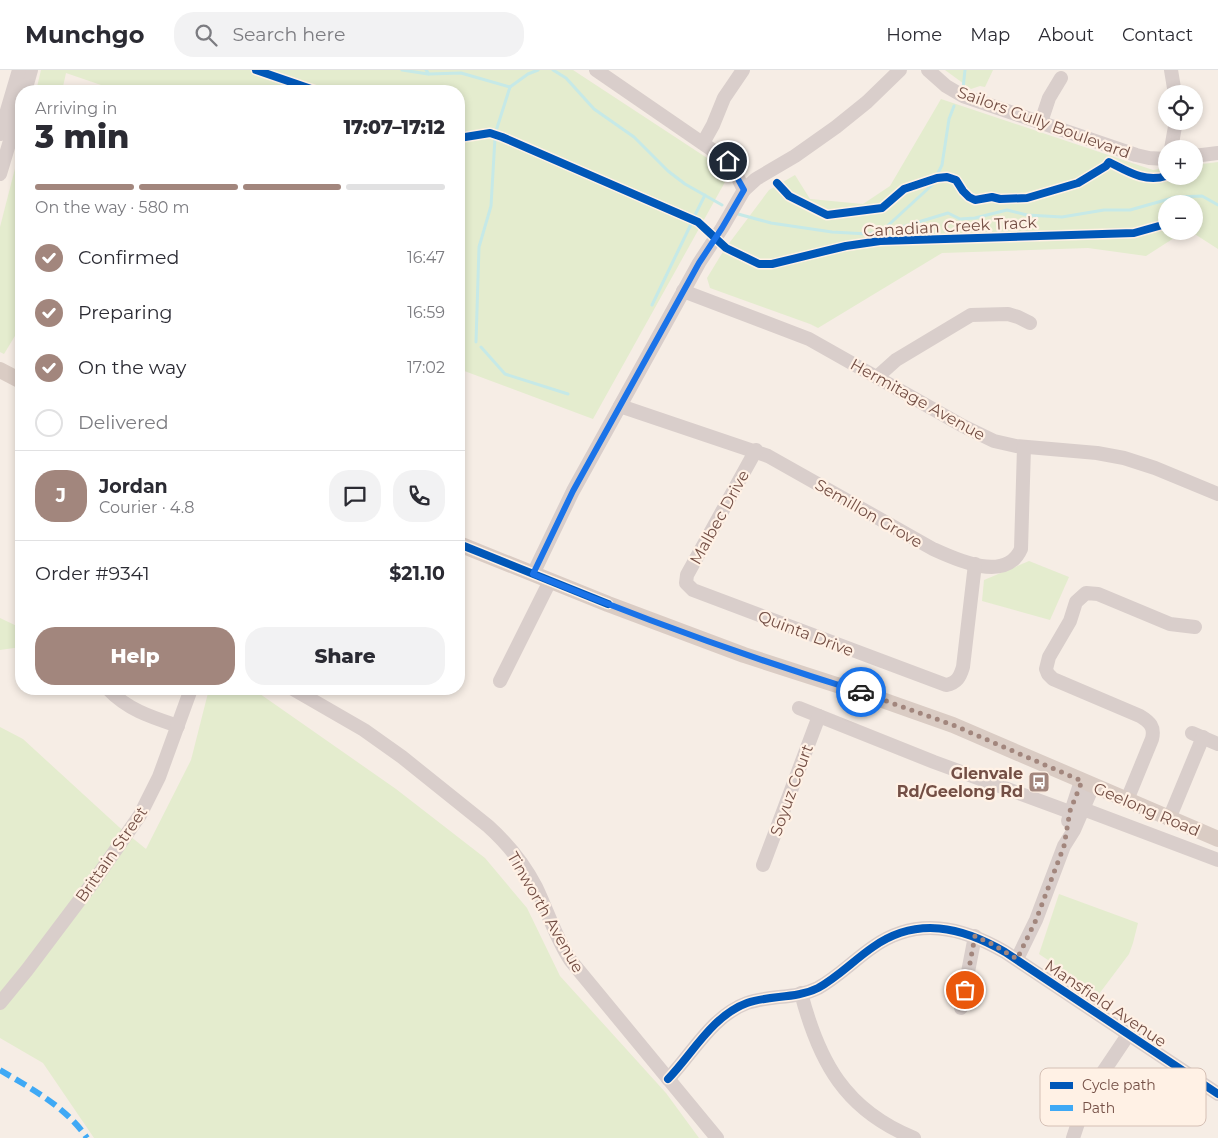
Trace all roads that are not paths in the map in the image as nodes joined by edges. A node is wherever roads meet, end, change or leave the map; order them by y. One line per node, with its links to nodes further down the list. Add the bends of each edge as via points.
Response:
1 (19, 70): 13 (street)
2 (31, 70): 9 (street)
3 (596, 70): 14 (street)
4 (743, 70): 14 (street, via 724,98)
5 (900, 70): 20 (street, via 836,128)
6 (928, 70): 11 (street, Sailors Gully Boulevard, via 963,96)
7 (1171, 70): 10 (street)
8 (1061, 78): 11 (street)
9 (27, 85)
10 (1174, 85)
11 (1040, 122): 18 (street, Sailors Gully Boulevard, via 1143,157)
12 (15, 124): 19 (street)
13 (0, 134)
14 (702, 143): 16 (street)
15 (1218, 153): 17 (street)
16 (720, 155): 20 (street); 21 (street, via 732,166)
17 (1203, 155)
18 (1158, 158)
19 (0, 174)
20 (756, 179): 21 (street)
21 (744, 190): 22 (street)
22 (683, 291): 26 (street, Hermitage Avenue, via 802,336); 29 (street)
23 (1030, 324): 26 (street, via 1005,314 968,316 896,360)
24 (0, 370): 27 (main road)
25 (0, 376): 28 (main road)
26 (877, 377): 30 (street, Hermitage Avenue, via 974,432)
27 (15, 378)
28 (15, 380)
29 (620, 406): 31 (street, Semillon Grove); 35 (street, via 573,491)
30 (1024, 447): 32 (street, Hermitage Avenue, via 1124,458); 34 (street, Semillon Grove, via 1020,552 1012,561 999,567)
31 (756, 450): 34 (street, Semillon Grove, via 930,547); 37 (street, Malbec Drive, via 687,575)
32 (1218, 494)
33 (465, 546): 35 (main road, Geelong Road)
34 (975, 564): 37 (street, Quinta Drive, via 963,667 957,680 946,685 696,592)
35 (533, 574): 36 (main road, Geelong Road)
36 (550, 581): 39 (street); 47 (main road, Geelong Road, via 744,655 932,717)
37 (687, 584)
38 (1196, 627): 48 (street, via 1170,624 1098,594 1086,593 1076,602 1070,621 1049,657 1046,669 1052,679 1140,716 1152,726 1152,739)
39 (500, 681)
40 (115, 695): 45 (street, via 136,711)
41 (189, 695): 45 (street, Brittain Street)
42 (304, 695): 62 (street, Tinworth Avenue, via 387,746 495,832 532,880 568,956)
43 (799, 708): 44 (street)
44 (819, 716): 49 (street, via 934,762); 53 (street, Soyuz Court)
45 (178, 726): 57 (street, Brittain Street, via 153,791 133,826)
46 (1218, 744): 50 (street, via 1198,735)
47 (1087, 784): 48 (main road, Geelong Road); 49 (street)
48 (1127, 800): 50 (main road, Geelong Road)
49 (1076, 810): 52 (street); 55 (street, via 1036,920 1033,941)
50 (1169, 819): 51 (main road, Geelong Road)
51 (1218, 839)
52 (1218, 860)
53 (763, 866)
54 (975, 936): 55 (street, Mansfield Avenue); 56 (street, Mansfield Avenue, via 946,929 906,932 880,942 824,984); 58 (street)
55 (1020, 962): 59 (street, Mansfield Avenue)
56 (802, 993): 62 (street, Mansfield Avenue, via 752,1002 732,1011 712,1028); 66 (street, via 817,1045 839,1082 872,1115)
57 (0, 1003)
58 (961, 1008)
59 (1128, 1035): 60 (street); 61 (street, Mansfield Avenue)
60 (1106, 1068)
61 (1178, 1068)
62 (668, 1079): 65 (street, Tinworth Avenue)
63 (1206, 1086): 64 (street, Mansfield Avenue)
64 (1218, 1094)
65 (717, 1138)
66 (914, 1138)

